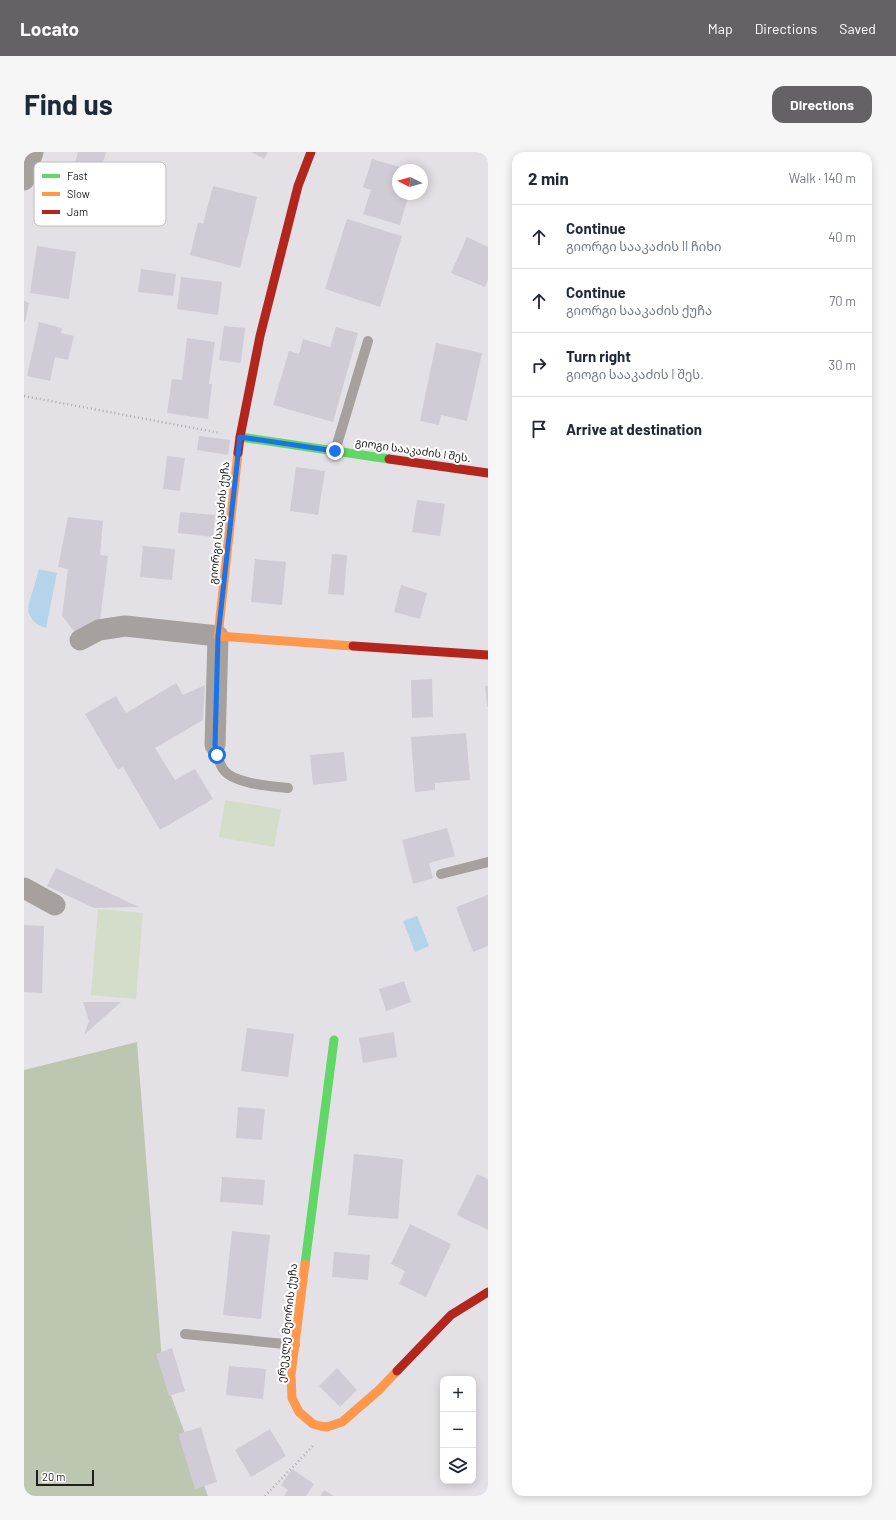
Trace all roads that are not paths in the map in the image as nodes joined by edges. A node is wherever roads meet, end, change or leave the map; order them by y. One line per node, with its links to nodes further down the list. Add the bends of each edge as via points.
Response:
1 (34, 152): 3 (street)
2 (311, 152): 5 (street, გიორგი სააკაძის ქუჩა, via 298,186 260,336)
3 (24, 180)
4 (368, 341): 6 (lane)
5 (240, 437): 6 (street, გიოგი სააკაძის I შეს.); 8 (street, გიორგი სააკაძის ქუჩა)
6 (335, 451): 7 (street, გიოგი სააკაძის I შეს.)
7 (488, 473)
8 (218, 636): 9 (street, via 125,626 100,630); 10 (street); 11 (street)
9 (80, 640)
10 (488, 655)
11 (215, 745): 12 (lane, via 224,770 234,778)
12 (288, 788)
13 (488, 862): 14 (lane)
14 (441, 874)
15 (24, 888): 16 (street)
16 (55, 905)
17 (334, 1040): 20 (street, ერეკლე მეორის ქუჩა)
18 (488, 1292): 20 (street, ერეკლე მეორის ქუჩა, via 451,1315 379,1390 342,1422 327,1427 313,1424 300,1412 292,1398 291,1375)
19 (185, 1334): 20 (lane)
20 (295, 1345)

